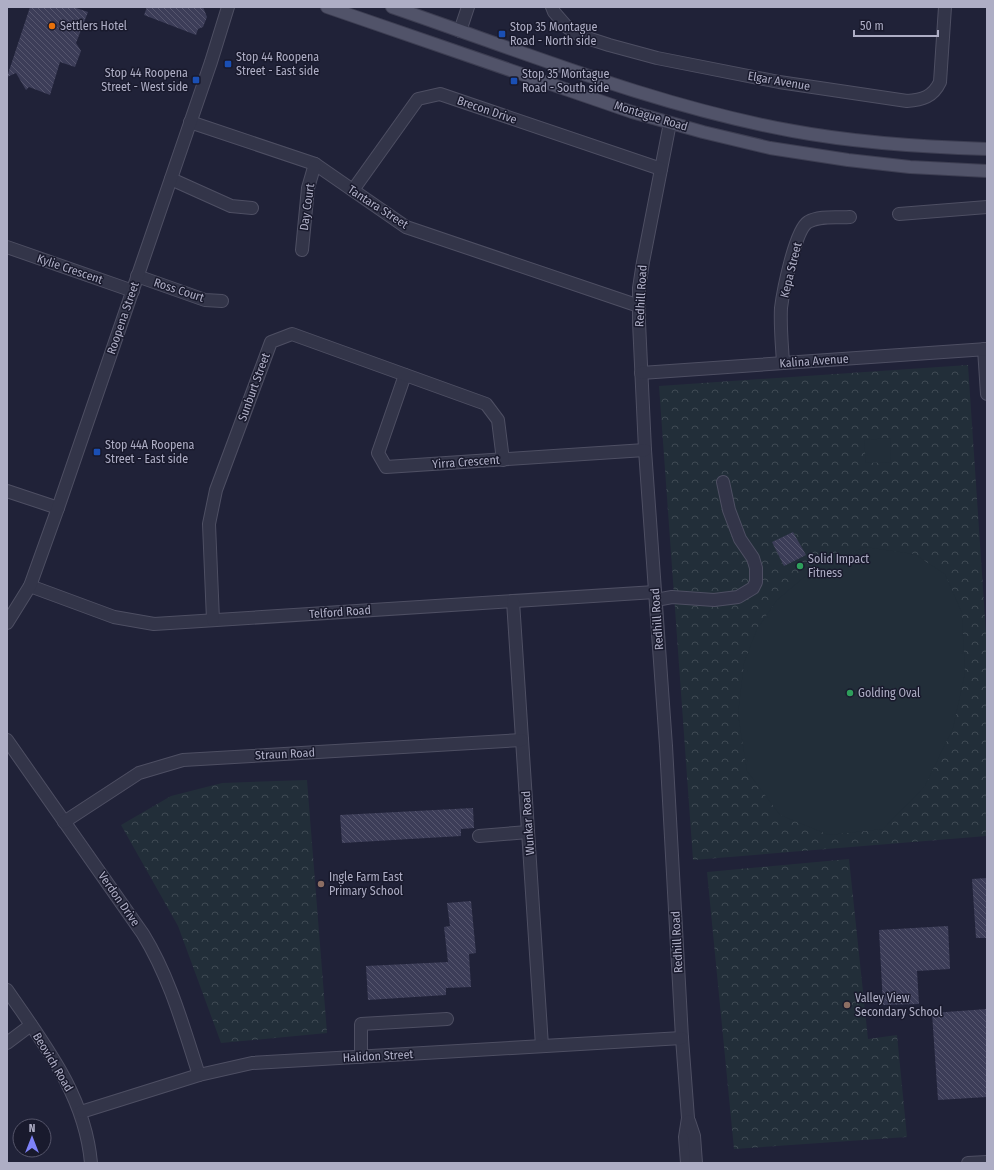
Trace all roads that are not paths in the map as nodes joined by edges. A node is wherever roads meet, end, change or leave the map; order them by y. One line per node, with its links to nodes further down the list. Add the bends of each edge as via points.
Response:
1 (228, 7): 10 (street, Roopena Street)
2 (327, 7): 8 (main road, Montague Road)
3 (392, 7): 7 (main road, Montague Road)
4 (468, 7): 7 (street)
5 (552, 7): 6 (street, Elgar Avenue, via 567,27 581,36 609,45 709,69 907,102 928,97 940,82)
6 (945, 7)
7 (460, 31): 8 (main road); 9 (main road, Montague Road)
8 (452, 49): 11 (main road, Montague Road)
9 (675, 103): 11 (main road); 12 (main road, Montague Road, via 793,131 852,140 928,148)
10 (190, 122): 13 (street, Tantara Street); 16 (street, Roopena Street)
11 (670, 123): 14 (street, Redhill Road); 15 (main road, Montague Road, via 770,148 848,160 910,167)
12 (987, 149)
13 (315, 164): 17 (street, Tantara Street); 23 (street, Day Court, via 308,188)
14 (661, 169): 17 (street, Brecon Drive, via 440,94 418,99); 27 (street, Redhill Road, via 643,262)
15 (987, 171)
16 (171, 179): 19 (street, via 230,206); 24 (street, Roopena Street)
17 (353, 190): 27 (street, Tantara Street, via 406,227)
18 (987, 207): 20 (street)
19 (252, 208)
20 (899, 214)
21 (850, 217): 29 (street, Kepa Street, via 816,218 807,223 801,231 789,267 781,309)
22 (7, 248): 25 (street, Kylie Crescent)
23 (302, 250)
24 (138, 276): 25 (street, Roopena Street); 26 (street, Ross Court, via 205,300)
25 (132, 291): 37 (street, Roopena Street)
26 (222, 301)
27 (639, 306): 30 (street, Redhill Road)
28 (986, 349): 29 (street, Kalina Avenue); 32 (street)
29 (783, 363): 30 (street, Kalina Avenue)
30 (641, 373): 33 (street, Redhill Road)
31 (405, 375): 34 (street, Sunburt Street, via 486,404 498,420); 34 (street, Yirra Crescent, via 378,453 386,467); 41 (street, Sunburt Street, via 292,334 271,342 216,490 209,524)
32 (987, 394)
33 (645, 450): 34 (street, Yirra Crescent); 39 (street, Redhill Road)
34 (503, 460)
35 (724, 482): 39 (street, Telford Road, via 729,510 740,539 753,558 756,582 752,588 738,596 714,600)
36 (7, 491): 37 (street)
37 (58, 508): 38 (street, Roopena Street)
38 (30, 586): 41 (street, Telford Road, via 114,617 154,624); 42 (street, Roopena Street)
39 (655, 596): 40 (street, Telford Road); 51 (street, Redhill Road)
40 (513, 601): 41 (street, Telford Road); 44 (street, Wunkar Road)
41 (213, 620)
42 (7, 623)
43 (7, 740): 45 (street, Verdon Drive)
44 (522, 740): 45 (street, Straun Road, via 183,760 139,773); 46 (street, Wunkar Road)
45 (64, 822): 55 (street, Verdon Drive, via 152,949 173,996)
46 (528, 832): 47 (street); 53 (street, Wunkar Road)
47 (479, 836)
48 (7, 990): 50 (street, Beovich Road)
49 (447, 1019): 54 (street, via 360,1024)
50 (31, 1026): 52 (street); 56 (street, Beovich Road, via 61,1070)
51 (682, 1038): 53 (street, Halidon Street); 57 (street, Redhill Road)
52 (7, 1043)
53 (542, 1046): 54 (street, Halidon Street)
54 (361, 1057): 55 (street, Halidon Street, via 252,1063)
55 (199, 1075): 56 (street, Halidon Street)
56 (81, 1112): 59 (street, Beovich Road)
57 (688, 1118): 60 (street, Redhill Road, via 685,1137); 61 (street, Redhill Road, via 694,1136)
58 (987, 1162): 62 (street)
59 (91, 1163)
60 (687, 1163)
61 (696, 1163)
62 (968, 1163)

